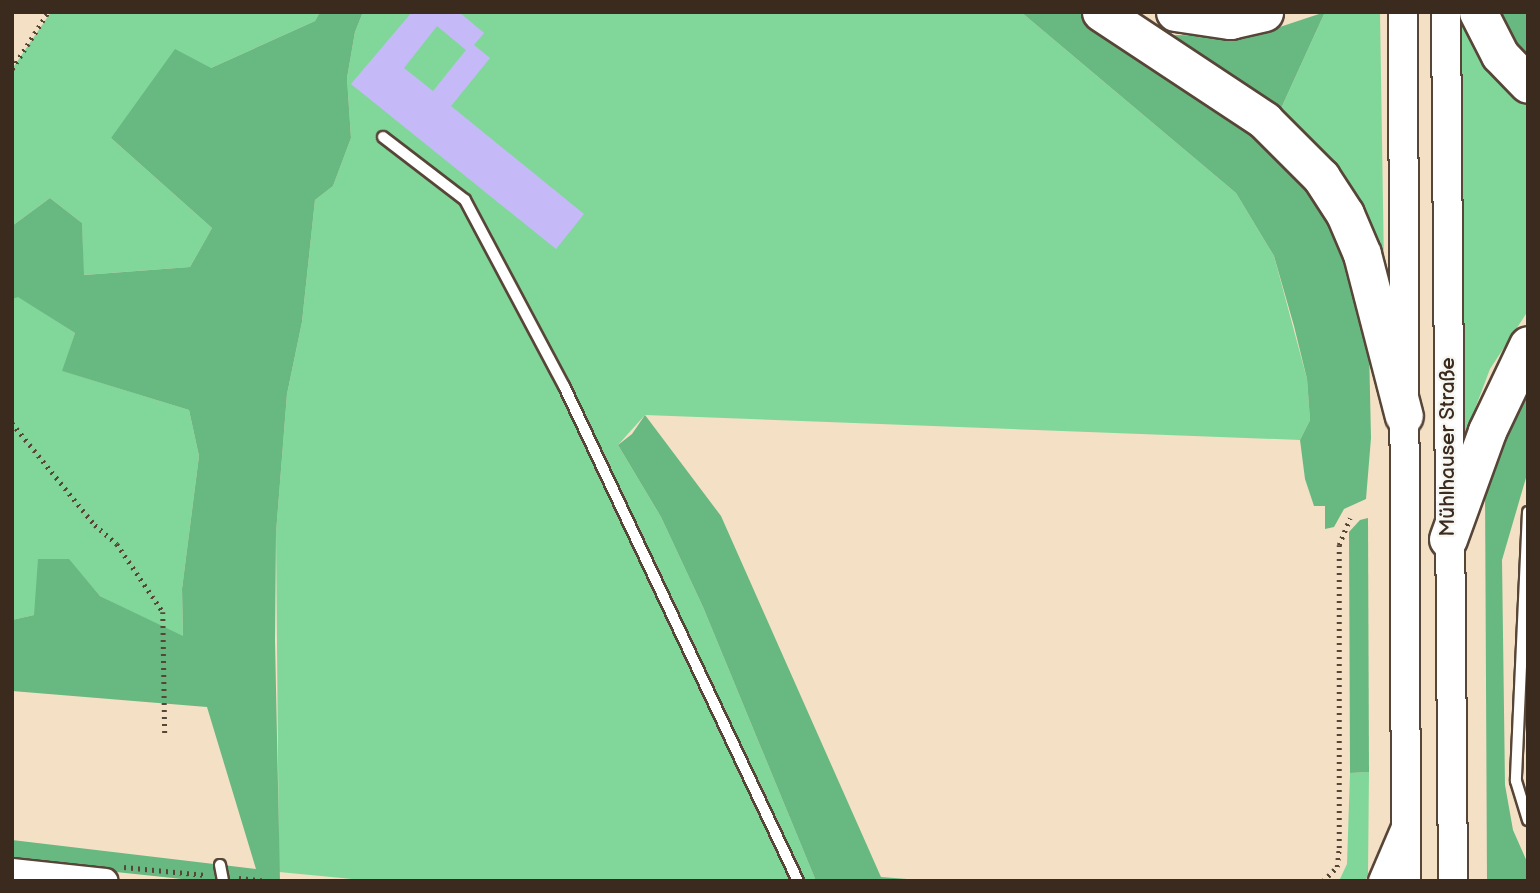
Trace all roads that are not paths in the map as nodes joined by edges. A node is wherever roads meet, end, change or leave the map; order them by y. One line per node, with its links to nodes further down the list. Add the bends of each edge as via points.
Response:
1 (1101, 12): 10 (highway, via 1264,120 1321,177 1345,214 1362,254)
2 (1175, 12): 3 (highway, via 1230,20)
3 (1264, 12)
4 (1403, 12): 10 (main road)
5 (1446, 12): 12 (main road, Mühlhauser Straße)
6 (1478, 12): 7 (highway, via 1500,55)
7 (1528, 84)
8 (383, 137): 19 (lane, via 465,200 564,386)
9 (1528, 345): 12 (highway, via 1487,431)
10 (1404, 416): 14 (main road)
11 (1528, 512): 13 (lane, via 1516,781)
12 (1448, 539): 22 (main road, Mühlhauser Straße)
13 (1528, 820)
14 (1405, 823): 20 (street); 21 (main road)
15 (220, 865): 18 (lane)
16 (12, 872): 17 (street)
17 (112, 874)
18 (223, 878)
19 (798, 881)
20 (1381, 881)
21 (1406, 881)
22 (1452, 881)

